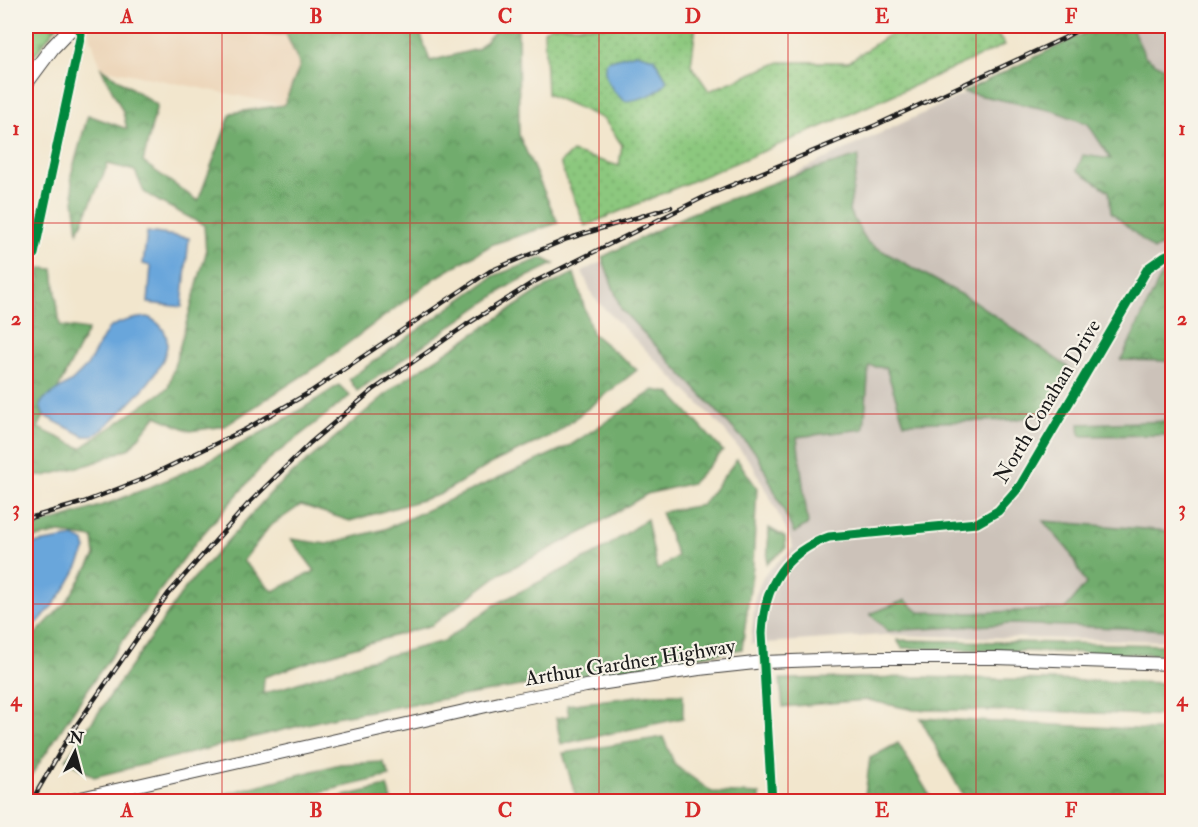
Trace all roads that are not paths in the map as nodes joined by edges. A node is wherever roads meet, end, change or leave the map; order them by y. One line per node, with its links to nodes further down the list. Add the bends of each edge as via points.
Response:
1 (73, 26): 3 (highway)
2 (78, 26): 4 (street, via 81,34 34,254)
3 (26, 83)
4 (26, 253)
5 (1173, 253): 6 (street, North Conahan Drive, via 1149,268 1020,486 998,512 977,523 818,541 777,574 767,594 763,615)
6 (764, 662): 7 (main road, Arthur Gardner Highway, via 995,658); 8 (main road, Arthur Gardner Highway, via 586,686); 11 (street, North Conahan Drive)
7 (1173, 664)
8 (279, 754): 9 (main road, Arthur Gardner Highway); 10 (main road, Arthur Gardner Highway)
9 (63, 801)
10 (96, 801)
11 (772, 801)

